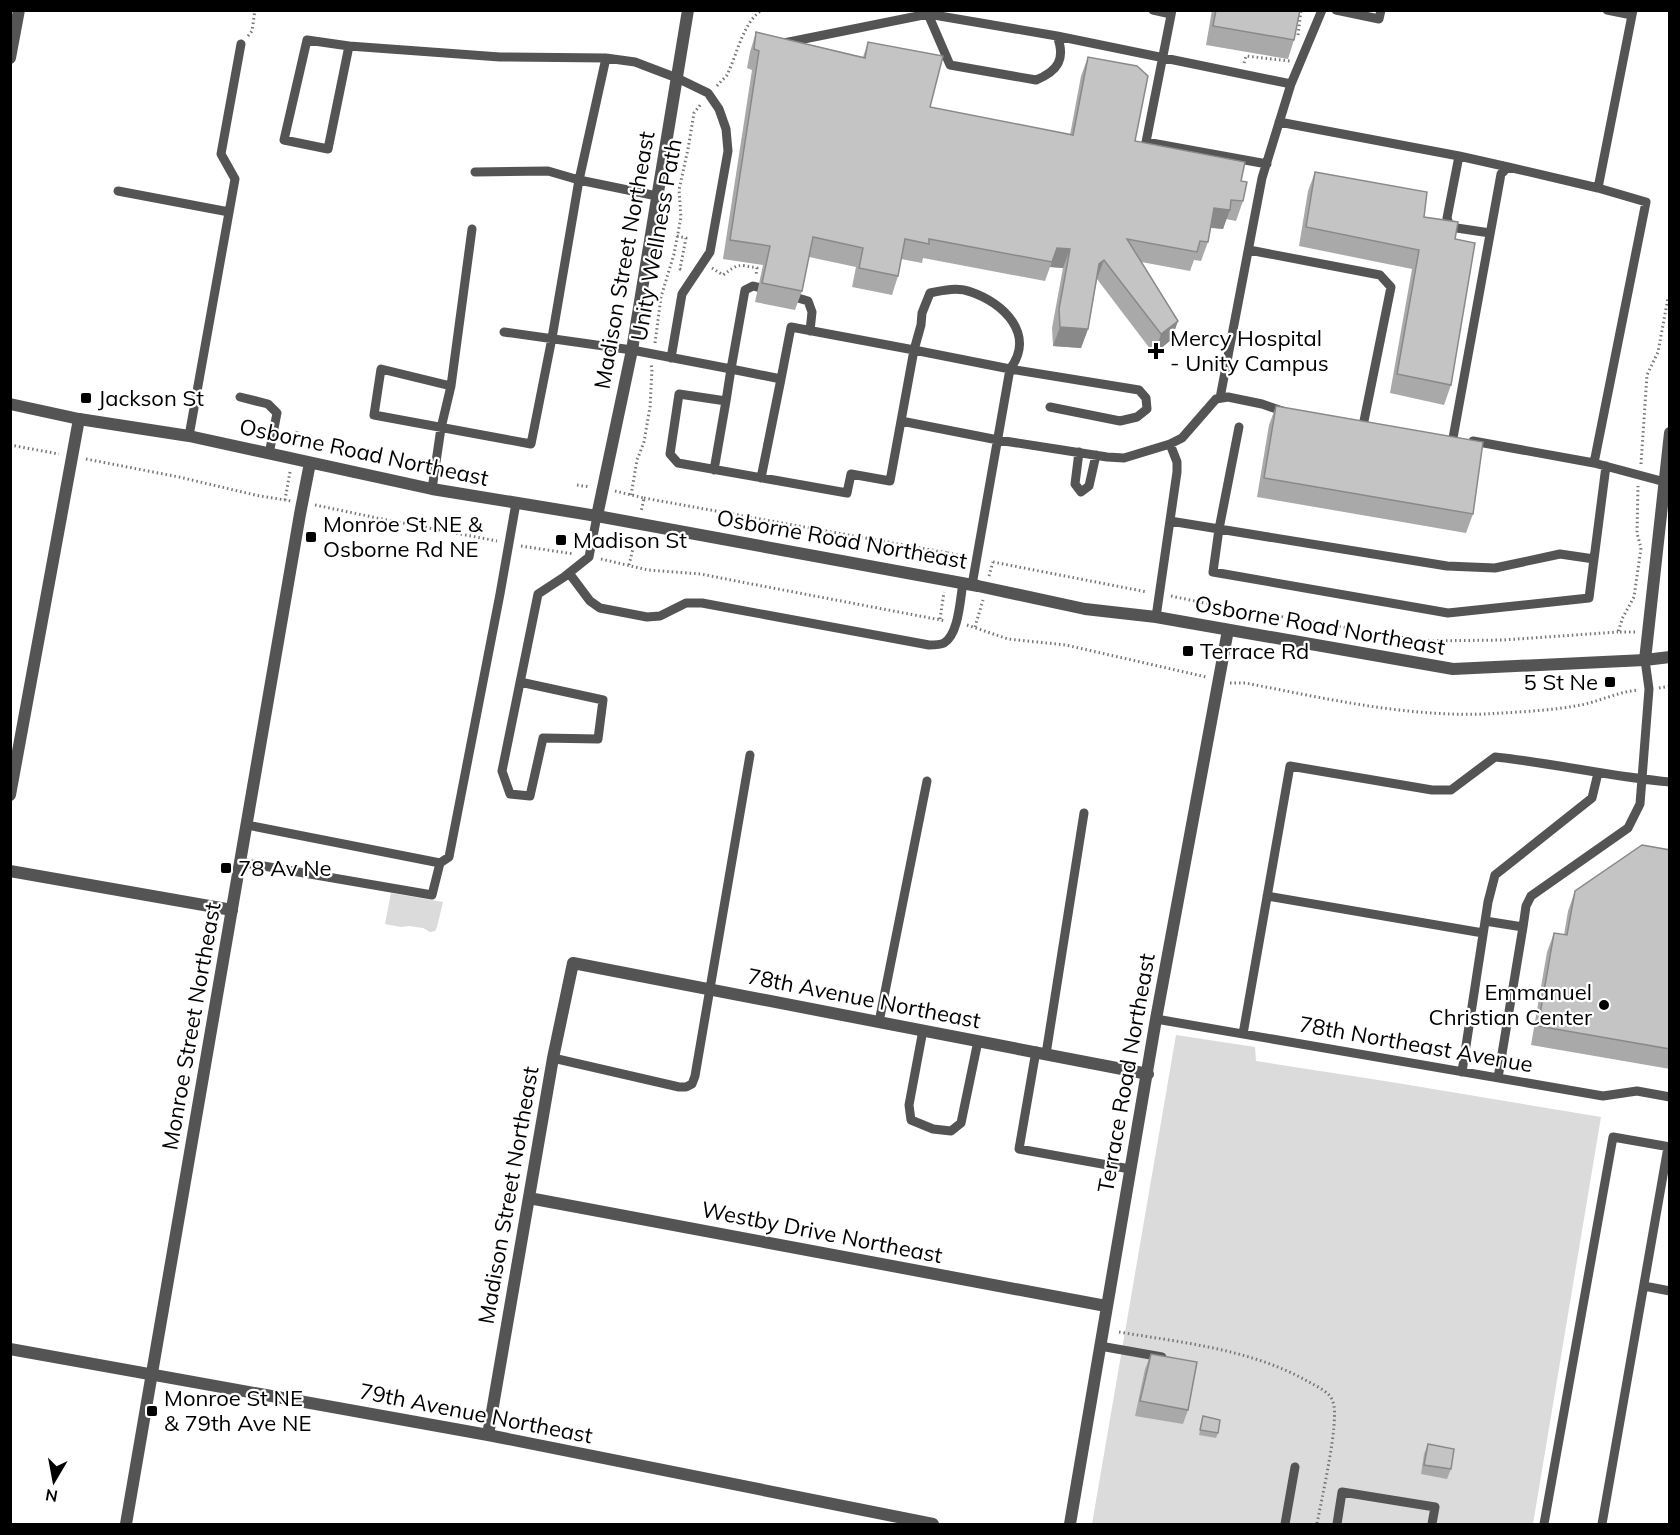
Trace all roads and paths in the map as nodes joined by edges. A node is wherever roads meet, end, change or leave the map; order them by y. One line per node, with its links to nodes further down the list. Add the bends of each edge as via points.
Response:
1 (19, 10): 21 (street)
2 (255, 10): 17 (path, via 252,31)
3 (688, 10): 25 (street, Madison Street Northeast)
4 (762, 10): 27 (path, Unity Wellness Path, via 754,15 726,76)
5 (1153, 10): 12 (lane)
6 (1301, 10): 16 (path)
7 (1322, 10): 26 (lane)
8 (1336, 10): 9 (lane, via 1379,19)
9 (1381, 10)
10 (1606, 10): 13 (lane)
11 (928, 12): 14 (lane); 15 (lane, via 950,65 1036,80 1049,75 1061,59); 18 (lane)
12 (1172, 12): 20 (lane)
13 (1632, 13): 34 (lane)
14 (959, 15): 15 (lane)
15 (1058, 36): 20 (lane)
16 (1297, 41)
17 (241, 44): 37 (lane, via 220,154 236,179)
18 (782, 44)
19 (349, 46): 19 (lane, via 328,149 284,140 307,40); 22 (lane, via 500,57)
20 (1163, 57): 24 (lane); 30 (lane, via 1146,142)
21 (10, 58)
22 (606, 58): 25 (lane, via 635,62); 33 (lane)
23 (1294, 61): 24 (path, via 1246,56)
24 (1241, 73): 26 (lane)
25 (677, 78): 27 (lane); 36 (street, Madison Street Northeast)
26 (1291, 84): 28 (lane)
27 (709, 94): 46 (path, Unity Wellness Path, via 694,113 679,190 681,217 661,297); 47 (lane, via 726,129 728,151 710,252 682,294)
28 (1279, 122): 29 (lane); 30 (lane)
29 (1459, 156): 31 (lane); 39 (lane, via 1447,218 1450,227)
30 (1267, 164): 40 (lane)
31 (1508, 167): 34 (lane); 39 (lane, via 1501,174)
32 (475, 172): 33 (lane, via 548,171)
33 (579, 180): 36 (lane); 43 (lane)
34 (1598, 188): 75 (lane, via 1646,202)
35 (118, 191): 37 (lane)
36 (657, 196): 44 (street, Madison Street Northeast)
37 (230, 212): 64 (lane)
38 (472, 229): 51 (lane)
39 (1490, 233): 66 (lane)
40 (1249, 250): 53 (lane); 60 (lane, via 1380,274 1391,287 1360,421)
41 (810, 331): 45 (lane); 48 (lane, via 812,312 808,301 753,286 745,290); 50 (lane, via 791,327)
42 (504, 332): 43 (lane)
43 (552, 338): 44 (lane); 62 (lane, via 531,444)
44 (632, 350): 46 (lane); 85 (street, Madison Street Northeast)
45 (914, 350): 49 (lane); 49 (lane, via 930,293 970,291 1000,306 1015,323 1020,344 1018,359); 59 (lane)
46 (653, 354): 47 (lane); 81 (path, Unity Wellness Path, via 650,407)
47 (671, 358): 48 (lane)
48 (731, 369): 50 (lane); 54 (lane)
49 (1010, 369): 56 (lane, via 1138,390 1146,398 1147,409 1137,417 1120,420); 67 (lane)
50 (781, 379): 78 (lane)
51 (451, 386): 62 (lane); 62 (lane, via 381,369 374,415)
52 (240, 397): 71 (lane, via 268,404 276,413)
53 (1220, 398): 57 (lane, via 1262,404); 68 (lane, via 1182,438)
54 (726, 401): 77 (lane); 77 (lane, via 679,394 669,454 678,463)
55 (10, 404): 58 (street, Osborne Road Northeast)
56 (1050, 407)
57 (1292, 415)
58 (79, 419): 64 (street, Osborne Road Northeast); 73 (street)
59 (902, 421): 67 (lane); 78 (lane, via 890,481 851,474 847,493)
60 (1375, 423)
61 (1239, 427): 87 (lane)
62 (441, 428): 80 (lane)
63 (1670, 433): 79 (street)
64 (189, 436): 71 (street, Osborne Road Northeast)
65 (1442, 436): 66 (lane)
66 (1453, 438): 75 (lane)
67 (998, 440): 70 (lane); 94 (lane)
68 (1170, 444): 72 (lane, via 1124,459); 86 (lane, via 1177,472)
69 (10, 445): 73 (path)
70 (1079, 452): 72 (lane); 72 (lane, via 1075,484 1081,492 1089,486)
71 (268, 454): 74 (street, Osborne Road Northeast)
72 (1096, 455)
73 (71, 456): 83 (path); 111 (street)
74 (310, 463): 80 (street, Osborne Road Northeast); 83 (street, Monroe Street Northeast)
75 (1594, 463): 76 (lane)
76 (1606, 466): 79 (lane); 91 (lane)
77 (714, 470): 78 (lane)
78 (761, 478)
79 (1665, 482): 101 (street)
80 (432, 489): 84 (street, Osborne Road Northeast)
81 (631, 495)
82 (644, 498): 89 (path)
83 (302, 502): 88 (path); 113 (street, Monroe Street Northeast)
84 (516, 503): 85 (street, Osborne Road Northeast); 88 (lane)
85 (597, 516): 90 (lane); 94 (street, Osborne Road Northeast)
86 (1170, 521): 87 (lane); 95 (lane)
87 (1219, 529): 91 (lane, via 1447,566 1495,568 1560,554); 91 (lane, via 1213,572 1448,613 1589,598)
88 (510, 544): 90 (path); 115 (lane, via 449,857)
89 (948, 553)
90 (590, 557): 93 (lane); 97 (path, via 648,570 736,580)
91 (1593, 559)
92 (993, 562): 95 (path)
93 (569, 573): 97 (lane, via 600,608 647,617 660,616 686,603 702,603 929,645 943,643); 103 (lane, via 538,594)
94 (968, 584): 96 (street, Osborne Road Northeast, via 1085,609); 97 (lane)
95 (1159, 594): 96 (lane); 99 (path, via 1423,640)
96 (1156, 617): 98 (street, Osborne Road Northeast)
97 (956, 623): 102 (path, via 1008,639 1066,645)
98 (1228, 630): 101 (street, Osborne Road Northeast, via 1453,669); 102 (street, Terrace Road Northeast)
99 (1618, 633)
100 (1670, 657): 101 (street, Osborne Road Northeast)
101 (1646, 660): 105 (lane)
102 (1219, 680): 105 (path, via 1445,715 1579,705); 124 (street, Terrace Road Northeast)
103 (520, 682): 103 (lane, via 502,771 510,794 530,796 543,738 598,739 603,700)
104 (1670, 686): 105 (path)
105 (1649, 689): 108 (lane)
106 (750, 755): 123 (lane)
107 (1598, 773): 108 (lane); 117 (lane, via 1495,757 1450,790 1432,790 1290,766); 119 (lane, via 1592,798 1495,875)
108 (1642, 780): 110 (lane); 120 (lane, via 1640,804 1628,828 1531,896)
109 (927, 781): 125 (lane)
110 (1670, 782)
111 (10, 795)
112 (1084, 813): 129 (lane)
113 (246, 825): 114 (street, Monroe Street Northeast); 115 (lane)
114 (240, 862): 115 (lane, via 432,895); 118 (street, Monroe Street Northeast)
115 (440, 863)
116 (10, 871): 118 (street)
117 (1266, 896): 121 (lane); 127 (lane)
118 (232, 910): 145 (street, Monroe Street Northeast)
119 (1485, 921): 120 (lane); 121 (lane)
120 (1523, 927): 133 (lane)
121 (1483, 933): 131 (lane)
122 (573, 963): 123 (street, 78th Avenue Northeast); 130 (street, Madison Street Northeast)
123 (710, 990): 125 (street, 78th Avenue Northeast); 130 (lane, via 695,1076 686,1087)
124 (1156, 1018): 127 (lane, 78th Northeast Avenue); 132 (street, Terrace Road Northeast)
125 (879, 1022): 126 (street, 78th Avenue Northeast)
126 (923, 1030): 128 (street, 78th Avenue Northeast); 128 (lane, via 909,1105 911,1120 933,1129 951,1131 961,1123)
127 (1243, 1034): 131 (lane, 78th Northeast Avenue)
128 (978, 1041): 129 (street, 78th Avenue Northeast)
129 (1041, 1053): 132 (street, 78th Avenue Northeast); 136 (lane, via 1019,1149)
130 (553, 1058): 137 (street, Madison Street Northeast)
131 (1462, 1072): 133 (lane, 78th Northeast Avenue)
132 (1148, 1074): 136 (street, Terrace Road Northeast)
133 (1498, 1078): 134 (lane, 78th Northeast Avenue, via 1603,1096 1637,1091)
134 (1670, 1096)
135 (1669, 1147): 138 (lane); 155 (lane, via 1613,1137)
136 (1130, 1169): 140 (street, Terrace Road Northeast)
137 (529, 1198): 140 (street, Westby Drive Northeast); 146 (street, Madison Street Northeast)
138 (1644, 1286): 139 (lane); 156 (lane)
139 (1670, 1291)
140 (1106, 1306): 142 (street, Terrace Road Northeast)
141 (1119, 1332): 152 (path, via 1250,1356 1325,1391 1333,1401 1334,1421)
142 (1100, 1346): 144 (lane); 150 (street, Terrace Road Northeast)
143 (10, 1349): 145 (street, 79th Avenue Northeast)
144 (1174, 1360)
145 (152, 1374): 146 (street, 79th Avenue Northeast); 148 (street, Monroe Street Northeast)
146 (488, 1435): 149 (street, 79th Avenue Northeast)
147 (1295, 1467): 151 (lane)
148 (126, 1524)
149 (933, 1524)
150 (1070, 1524)
151 (1285, 1524)
152 (1317, 1524)
153 (1337, 1524): 154 (lane, via 1342,1492 1435,1507)
154 (1432, 1524)
155 (1544, 1524)
156 (1602, 1524)

